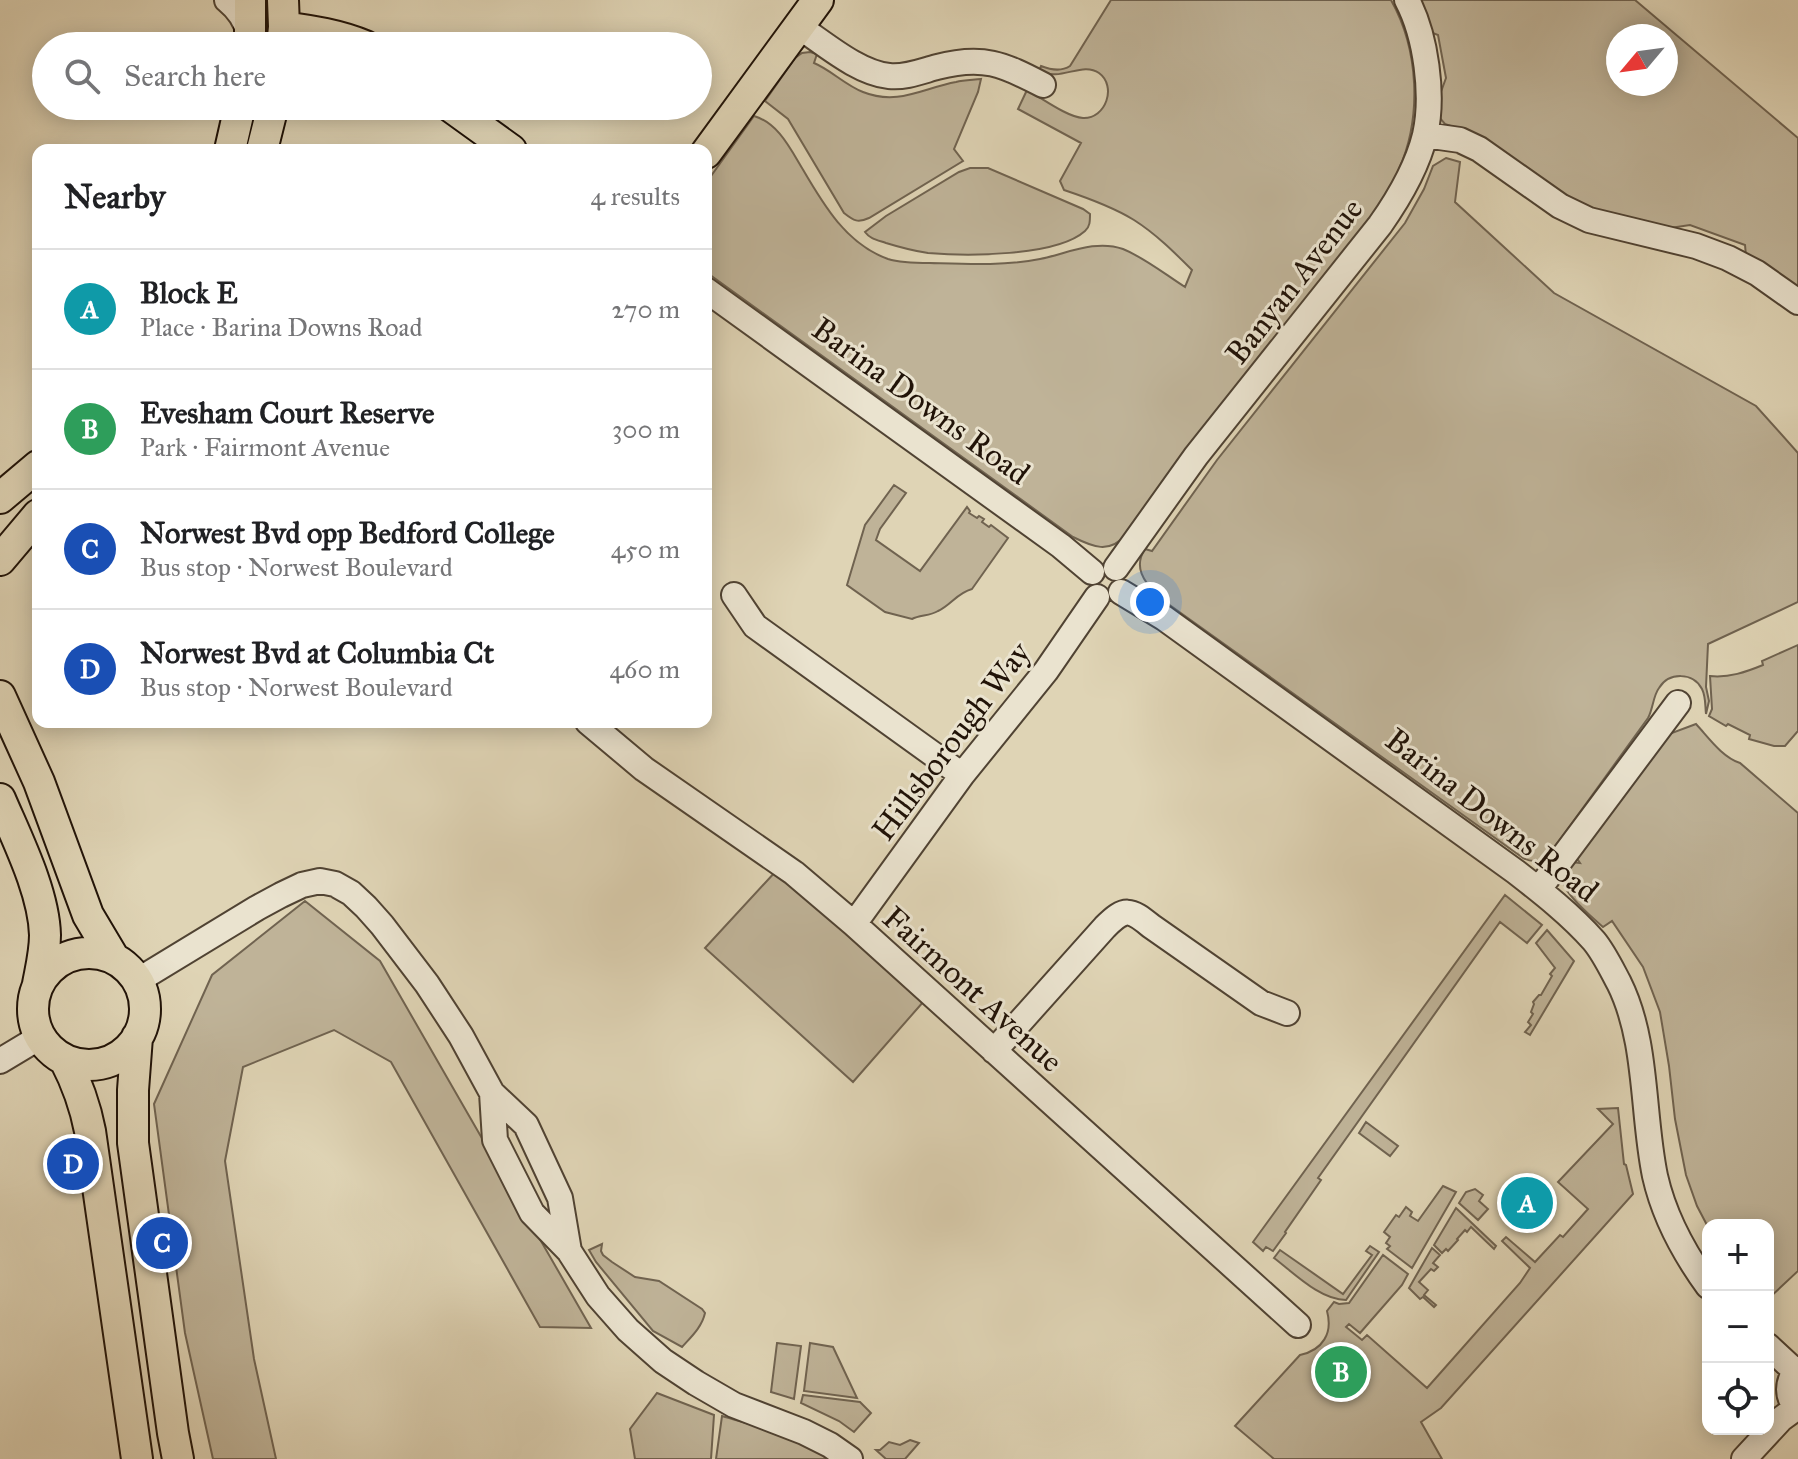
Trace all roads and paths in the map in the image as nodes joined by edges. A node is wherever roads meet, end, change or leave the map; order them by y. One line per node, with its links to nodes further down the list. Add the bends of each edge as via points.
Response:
1 (227, 0): 6 (street)
2 (250, 0): 7 (main road)
3 (818, 0): 5 (main road)
4 (1407, 0): 14 (street, Banyan Avenue, via 1427,75)
5 (798, 26): 10 (street, via 878,74 892,77 972,61 1008,66); 18 (main road)
6 (266, 32)
7 (268, 32)
8 (288, 32): 9 (main road)
9 (317, 32)
10 (1043, 85)
11 (238, 120): 15 (main road)
12 (270, 120): 16 (main road)
13 (469, 120): 17 (main road)
14 (1425, 135): 20 (street, via 1479,149 1589,220 1728,258); 27 (street, Banyan Avenue, via 1405,186 1380,225 1196,456)
15 (232, 144)
16 (264, 144)
17 (503, 144)
18 (712, 145)
19 (712, 294): 27 (street, Barina Downs Road)
20 (1798, 302)
21 (32, 471): 22 (main road)
22 (0, 498)
23 (32, 511): 25 (main road)
24 (32, 522): 26 (main road)
25 (0, 539)
26 (0, 560)
27 (1110, 577): 32 (street, Hillsborough Way, via 1089,578 1097,597 1046,671); 34 (street, Barina Downs Road)
28 (734, 595): 32 (street, via 755,626)
29 (2, 698): 36 (main road, via 88,915)
30 (1678, 703): 34 (street)
31 (595, 728): 35 (street, Fairmont Avenue, via 644,769 794,873)
32 (962, 775): 35 (street, Hillsborough Way)
33 (0, 799): 38 (main road, via 31,873 44,921)
34 (1539, 889): 47 (street, Barina Downs Road, via 1595,943 1620,985 1632,1017 1662,1201)
35 (854, 924): 42 (street, Fairmont Avenue)
36 (113, 957): 37 (main road); 38 (main road, via 98,952 71,955 54,964)
37 (137, 981): 41 (main road, via 144,1006); 45 (street, via 281,895 320,881 335,884 366,907 418,972)
38 (38, 984): 40 (main road, via 33,1002)
39 (1287, 1013): 42 (street, via 1261,1003 1139,915 1123,912)
40 (40, 1037): 43 (main road); 44 (street)
41 (137, 1037): 43 (main road, via 124,1052 101,1064); 53 (main road, via 133,1143)
42 (994, 1051): 48 (street, Fairmont Avenue)
43 (65, 1060): 52 (main road, via 86,1108)
44 (0, 1061)
45 (492, 1093): 46 (street, via 526,1125 560,1198); 46 (street, via 495,1140 532,1213)
46 (569, 1251): 54 (street, via 598,1296 663,1361 734,1405 804,1432)
47 (1702, 1277)
48 (1298, 1325)
49 (1774, 1351): 50 (street)
50 (1797, 1370): 51 (street, via 1788,1394)
51 (1797, 1408): 55 (street)
52 (137, 1459)
53 (178, 1459)
54 (850, 1459)
55 (1744, 1459)

